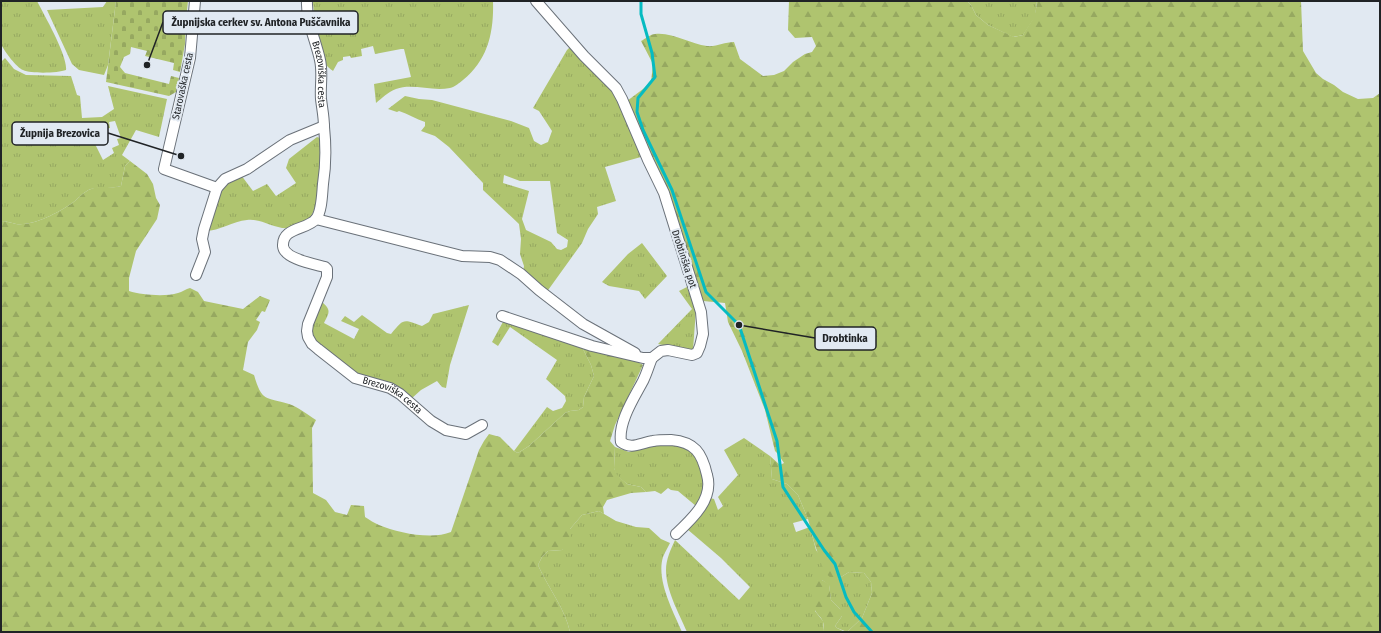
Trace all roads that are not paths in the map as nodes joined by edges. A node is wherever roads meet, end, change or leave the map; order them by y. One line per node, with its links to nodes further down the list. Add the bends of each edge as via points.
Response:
1 (195, 1): 5 (street, Starovaška cesta, via 190,58 164,169)
2 (307, 1): 4 (street, Brezoviška cesta, via 320,61)
3 (536, 1): 9 (street, Drobtinška pot, via 616,88 664,192 701,312 703,334 697,353 692,355 668,350)
4 (324, 126): 5 (street, via 290,140 247,169 226,178); 6 (street, Brezoviška cesta, via 326,155 320,207)
5 (217, 188): 7 (street, via 202,239 205,252)
6 (316, 219): 9 (street, via 462,256 500,260 583,324); 10 (street, Brezoviška cesta, via 310,225 293,231 283,244 287,254 327,269 308,324 307,331 312,344 355,378 390,388 446,430 466,434)
7 (196, 276)
8 (502, 316): 9 (street, via 592,346)
9 (648, 358): 11 (street, via 644,379 622,425 620,442 632,447 653,441 680,441 695,447 701,456 708,478 707,496 692,518)
10 (482, 425)
11 (676, 534)

